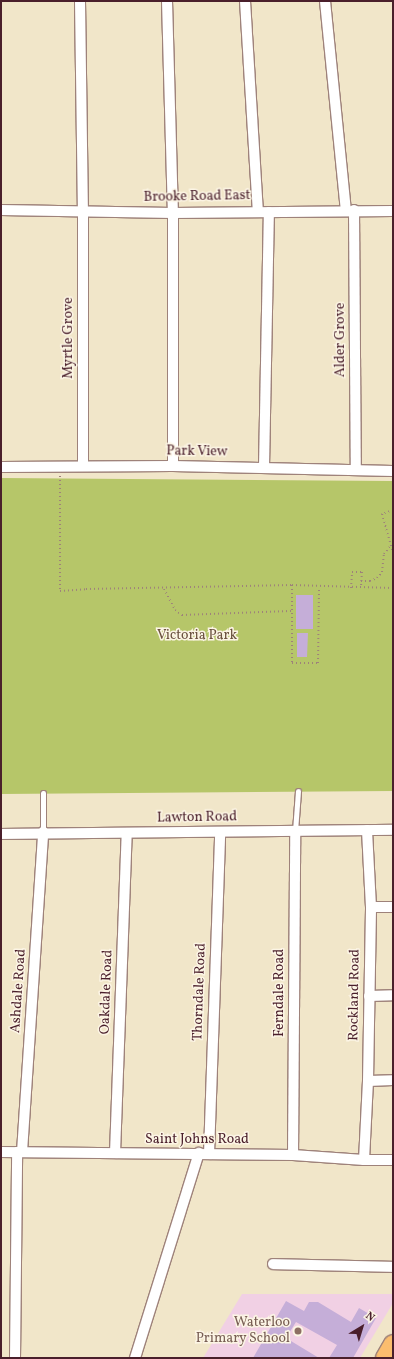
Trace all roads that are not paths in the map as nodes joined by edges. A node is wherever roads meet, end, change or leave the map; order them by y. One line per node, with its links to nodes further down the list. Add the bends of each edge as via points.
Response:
1 (80, 1): 7 (street, Myrtle Grove)
2 (167, 1): 11 (street)
3 (245, 1): 8 (street)
4 (325, 1): 6 (street, Alder Grove)
5 (1, 210): 7 (street, Brooke Road East)
6 (350, 210): 9 (street, Brooke Road East); 10 (street, Brooke Road East); 16 (street, Alder Grove)
7 (83, 211): 11 (street, Brooke Road East); 12 (street, Myrtle Grove)
8 (258, 211): 10 (street, Brooke Road East); 11 (street, Brooke Road East)
9 (393, 211)
10 (269, 212): 15 (street)
11 (173, 213): 13 (street)
12 (83, 466): 13 (street, Park View); 14 (street, Park View)
13 (173, 466): 15 (street, Park View)
14 (1, 467)
15 (264, 467): 16 (street, Park View)
16 (356, 469): 17 (street, Park View)
17 (393, 471)
18 (298, 791): 22 (lane)
19 (43, 793): 23 (lane)
20 (367, 830): 21 (street, Lawton Road); 22 (street, Lawton Road); 27 (street, Rockland Road)
21 (393, 830)
22 (295, 831): 24 (street, Lawton Road); 37 (street, Ferndale Road)
23 (43, 832): 25 (street, Lawton Road); 26 (street, Lawton Road); 34 (street, Ashdale Road)
24 (220, 832): 25 (street, Lawton Road); 36 (street, Thorndale Road)
25 (127, 833): 35 (street, Oakdale Road)
26 (1, 834)
27 (371, 907): 28 (street); 30 (street, Rockland Road)
28 (393, 907)
29 (393, 995): 30 (street)
30 (369, 996): 32 (street, Rockland Road)
31 (393, 1080): 32 (street)
32 (368, 1081): 38 (street, Rockland Road)
33 (1, 1152): 34 (street, Saint Johns Road)
34 (20, 1152): 35 (street, Saint Johns Road); 43 (street, Ashdale Road)
35 (115, 1153): 36 (street, Saint Johns Road)
36 (204, 1154): 37 (street, Saint Johns Road); 44 (street, Thorndale Road)
37 (293, 1155): 38 (street, Saint Johns Road)
38 (364, 1160): 39 (street, Saint Johns Road)
39 (393, 1160)
40 (273, 1264): 41 (street)
41 (393, 1267)
42 (393, 1344): 45 (highway)
43 (15, 1358)
44 (135, 1358)
45 (385, 1358)

